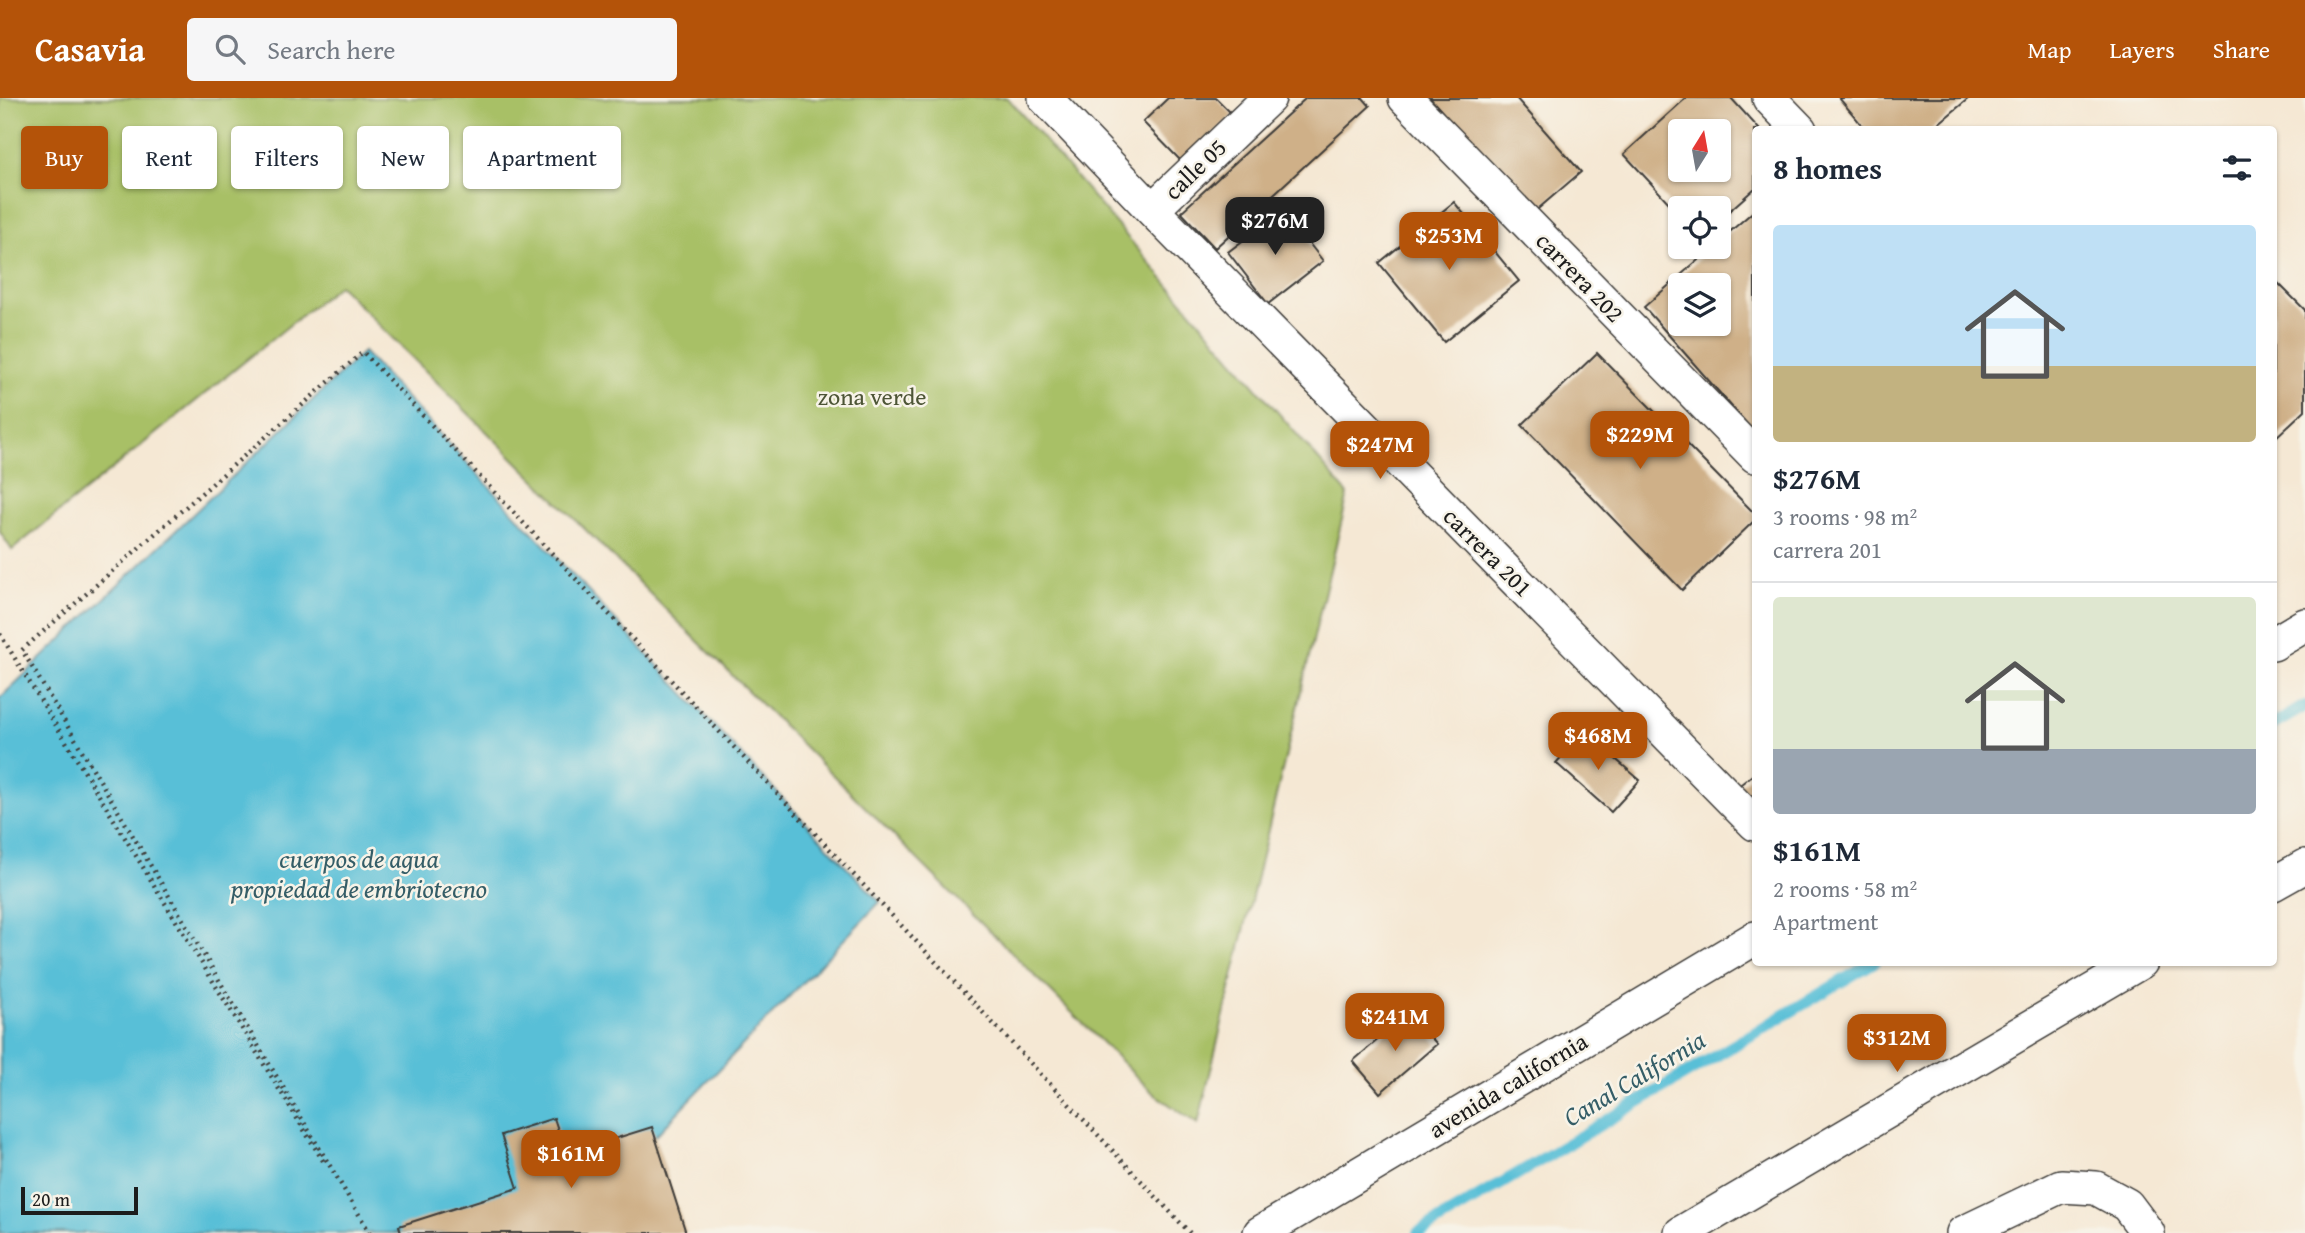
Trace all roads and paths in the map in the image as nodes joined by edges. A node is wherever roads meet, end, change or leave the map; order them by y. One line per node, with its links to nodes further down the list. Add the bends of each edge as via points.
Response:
1 (1045, 98): 6 (street, carrera 201)
2 (1269, 98): 6 (street, calle 05)
3 (1405, 98): 7 (street, carrera 202)
4 (1769, 98): 5 (street)
5 (1796, 126)
6 (1152, 210): 9 (street, carrera 201)
7 (1752, 453)
8 (0, 634): 14 (path)
9 (1752, 821)
10 (2305, 866): 11 (street)
11 (2277, 882)
12 (1752, 940): 16 (street, avenida california)
13 (2134, 966): 17 (street)
14 (369, 1233): 15 (path, via 22,650 363,352)
15 (1190, 1233)
16 (1260, 1233)
17 (1681, 1233)
18 (1963, 1233): 19 (street, via 2061,1186 2096,1188 2127,1205)
19 (2148, 1233)

